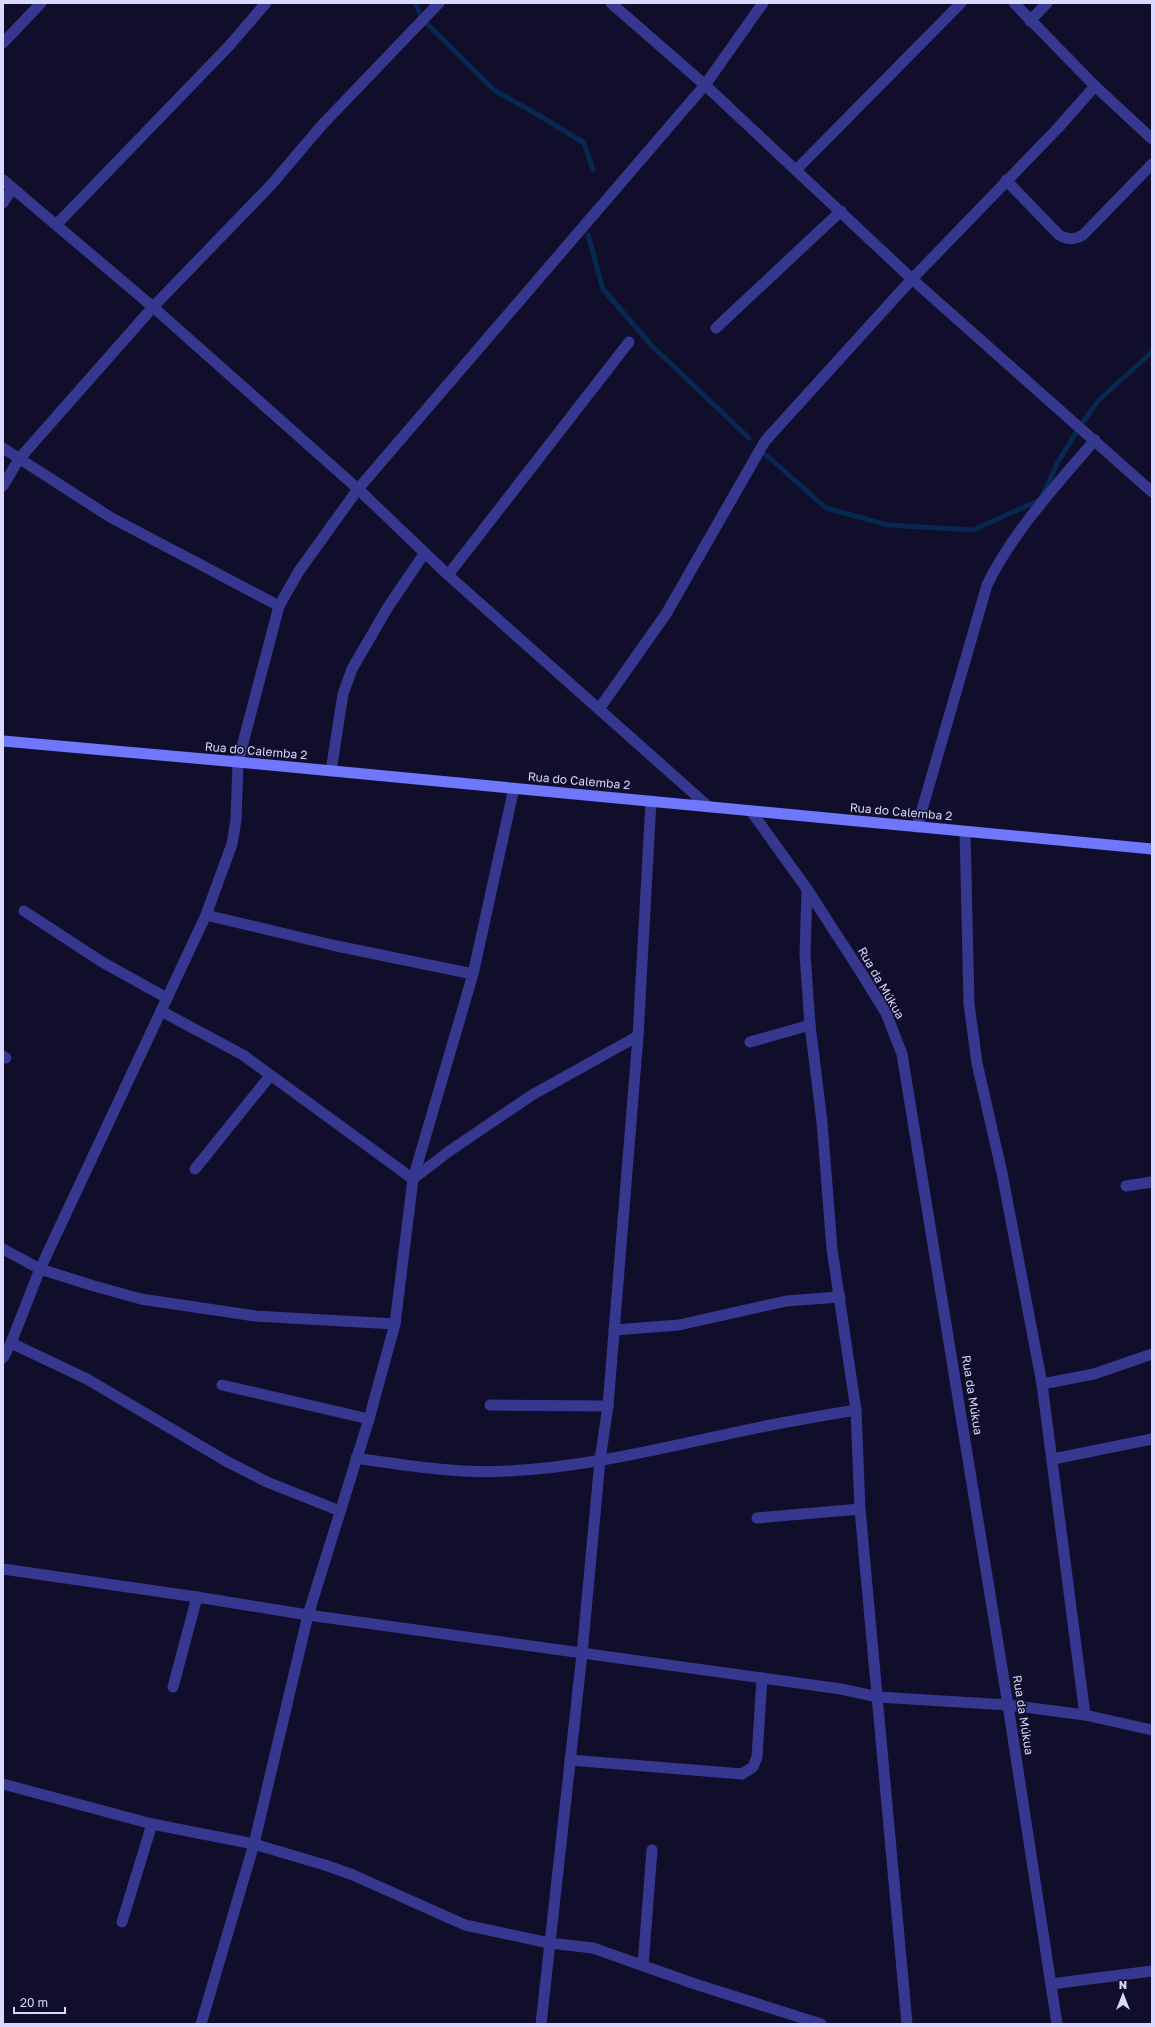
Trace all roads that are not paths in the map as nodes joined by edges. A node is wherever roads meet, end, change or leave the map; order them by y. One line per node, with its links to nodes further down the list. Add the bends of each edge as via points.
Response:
1 (41, 3): 10 (street)
2 (266, 3): 21 (street)
3 (439, 3): 23 (street, via 322,125 271,185)
4 (610, 3): 11 (street)
5 (763, 3): 11 (street)
6 (961, 3): 15 (street)
7 (1014, 3): 9 (street)
8 (1047, 3): 9 (street)
9 (1030, 21): 12 (street)
10 (3, 43)
11 (705, 85): 15 (street); 30 (street)
12 (1095, 86): 13 (street); 17 (street, via 1058,128)
13 (1152, 138)
14 (1152, 164): 17 (street, via 1083,235 1070,240 1059,235)
15 (796, 170): 20 (street)
16 (3, 180): 18 (street)
17 (1006, 180): 22 (street)
18 (12, 189): 19 (street); 21 (street)
19 (3, 203)
20 (841, 211): 22 (street); 24 (street)
21 (57, 224): 23 (street)
22 (912, 279): 26 (street); 35 (street, via 765,441 666,614)
23 (153, 307): 28 (street); 30 (street)
24 (716, 328)
25 (629, 342): 33 (street)
26 (1095, 440): 31 (street); 43 (street, via 1017,536 997,564 987,584)
27 (3, 448): 28 (street)
28 (19, 459): 29 (street); 34 (street, via 110,517)
29 (3, 486)
30 (358, 489): 32 (street); 34 (street, via 299,572)
31 (1152, 492)
32 (424, 554): 33 (street); 38 (street, via 388,607 352,669 342,694)
33 (448, 576): 35 (street)
34 (279, 606): 37 (street)
35 (599, 709): 41 (street)
36 (3, 741): 37 (main road, Rua do Calemba 2)
37 (238, 762): 38 (main road, Rua do Calemba 2); 48 (street, via 236,820 232,844)
38 (331, 771): 39 (main road, Rua do Calemba 2)
39 (514, 788): 40 (main road, Rua do Calemba 2); 49 (street)
40 (651, 801): 41 (main road, Rua do Calemba 2); 53 (street)
41 (709, 807): 42 (main road, Rua do Calemba 2)
42 (751, 811): 43 (main road, Rua do Calemba 2); 46 (street, Rua da Múkua)
43 (917, 827): 44 (main road, Rua do Calemba 2)
44 (965, 831): 45 (main road, Rua do Calemba 2); 68 (street, via 969,1004 977,1063 1002,1174)
45 (1152, 849)
46 (807, 888): 52 (street, via 805,954); 88 (street, Rua da Múkua, via 886,1013 902,1054)
47 (24, 912): 50 (street, via 102,962)
48 (206, 915): 49 (street, via 332,945); 50 (street)
49 (474, 974): 57 (street)
50 (167, 998): 51 (street)
51 (161, 1011): 55 (street, via 243,1054); 61 (street)
52 (810, 1025): 54 (street); 62 (street, via 822,1122 832,1249)
53 (638, 1036): 57 (street, via 532,1095); 64 (street)
54 (750, 1042)
55 (270, 1076): 56 (street); 57 (street)
56 (195, 1169)
57 (413, 1179): 63 (street)
58 (1152, 1182): 59 (street)
59 (1126, 1186)
60 (3, 1249): 61 (street)
61 (40, 1269): 63 (street, via 141,1299 255,1316); 65 (street)
62 (840, 1297): 64 (street, via 786,1302 679,1325); 72 (street)
63 (395, 1324): 73 (street)
64 (614, 1330): 71 (street)
65 (11, 1343): 67 (street); 79 (street, via 87,1379 226,1461 267,1482)
66 (1152, 1354): 68 (street, via 1094,1374)
67 (3, 1358)
68 (1042, 1384): 76 (street)
69 (222, 1385): 73 (street)
70 (490, 1405): 71 (street)
71 (608, 1406): 77 (street)
72 (856, 1410): 77 (street); 78 (street)
73 (369, 1419): 75 (street)
74 (1152, 1438): 76 (street)
75 (356, 1458): 77 (street, via 465,1472 506,1472); 79 (street)
76 (1053, 1459): 89 (street)
77 (600, 1460): 84 (street)
78 (860, 1510): 80 (street); 87 (street)
79 (340, 1511): 83 (street)
80 (757, 1518)
81 (3, 1570): 82 (street)
82 (198, 1597): 83 (street); 86 (street)
83 (308, 1615): 84 (street); 94 (street)
84 (582, 1654): 85 (street); 91 (street)
85 (762, 1678): 87 (street); 91 (street, via 757,1757 753,1768 742,1774)
86 (174, 1687)
87 (878, 1697): 88 (street); 104 (street)
88 (1008, 1705): 89 (street); 100 (street, Rua da Múkua)
89 (1085, 1715): 90 (street)
90 (1152, 1730)
91 (570, 1760): 97 (street)
92 (3, 1784): 93 (street)
93 (152, 1824): 94 (street); 96 (street)
94 (254, 1844): 97 (street, via 353,1875 465,1925); 101 (street)
95 (652, 1850): 98 (street)
96 (122, 1922)
97 (549, 1943): 98 (street, via 593,1948); 102 (street)
98 (643, 1965): 103 (street)
99 (1152, 1971): 100 (street)
100 (1051, 1984): 105 (street, Rua da Múkua)
101 (201, 2024)
102 (541, 2024)
103 (821, 2024)
104 (907, 2024)
105 (1057, 2024)

